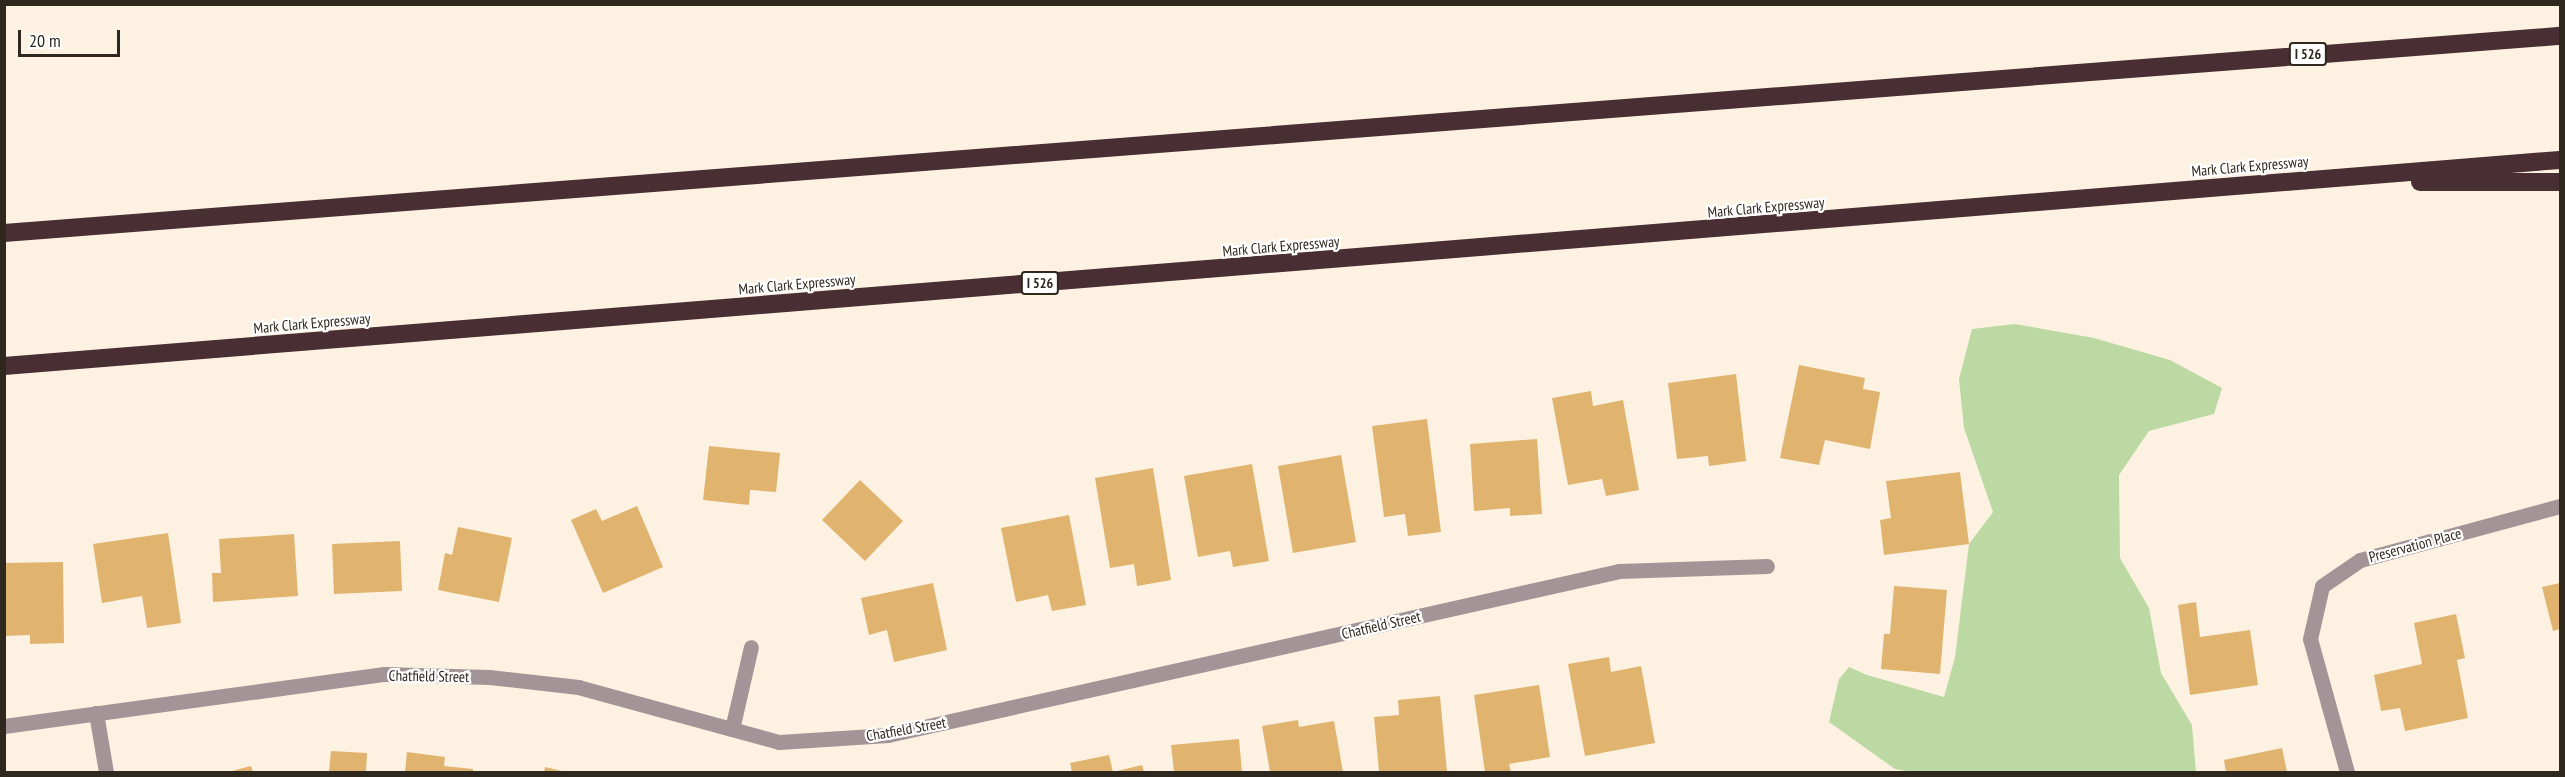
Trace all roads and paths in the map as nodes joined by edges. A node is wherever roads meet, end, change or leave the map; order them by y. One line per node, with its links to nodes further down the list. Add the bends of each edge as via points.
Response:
1 (2560, 36): 5 (highway, I 526)
2 (2560, 160): 3 (highway, Mark Clark Expressway / I 526)
3 (2274, 182): 4 (highway); 6 (highway, Mark Clark Expressway / I 526)
4 (2560, 182)
5 (4, 233)
6 (4, 366)
7 (2560, 506): 14 (street, Preservation Place, via 2360,560 2322,586 2310,639)
8 (1767, 566): 12 (street, Chatfield Street, via 1619,571 888,735 779,742)
9 (751, 647): 12 (street)
10 (96, 713): 11 (street, Chatfield Street); 12 (street, Chatfield Street, via 384,674 489,677 579,687); 13 (street)
11 (4, 726)
12 (732, 729)
13 (106, 772)
14 (2347, 772)

